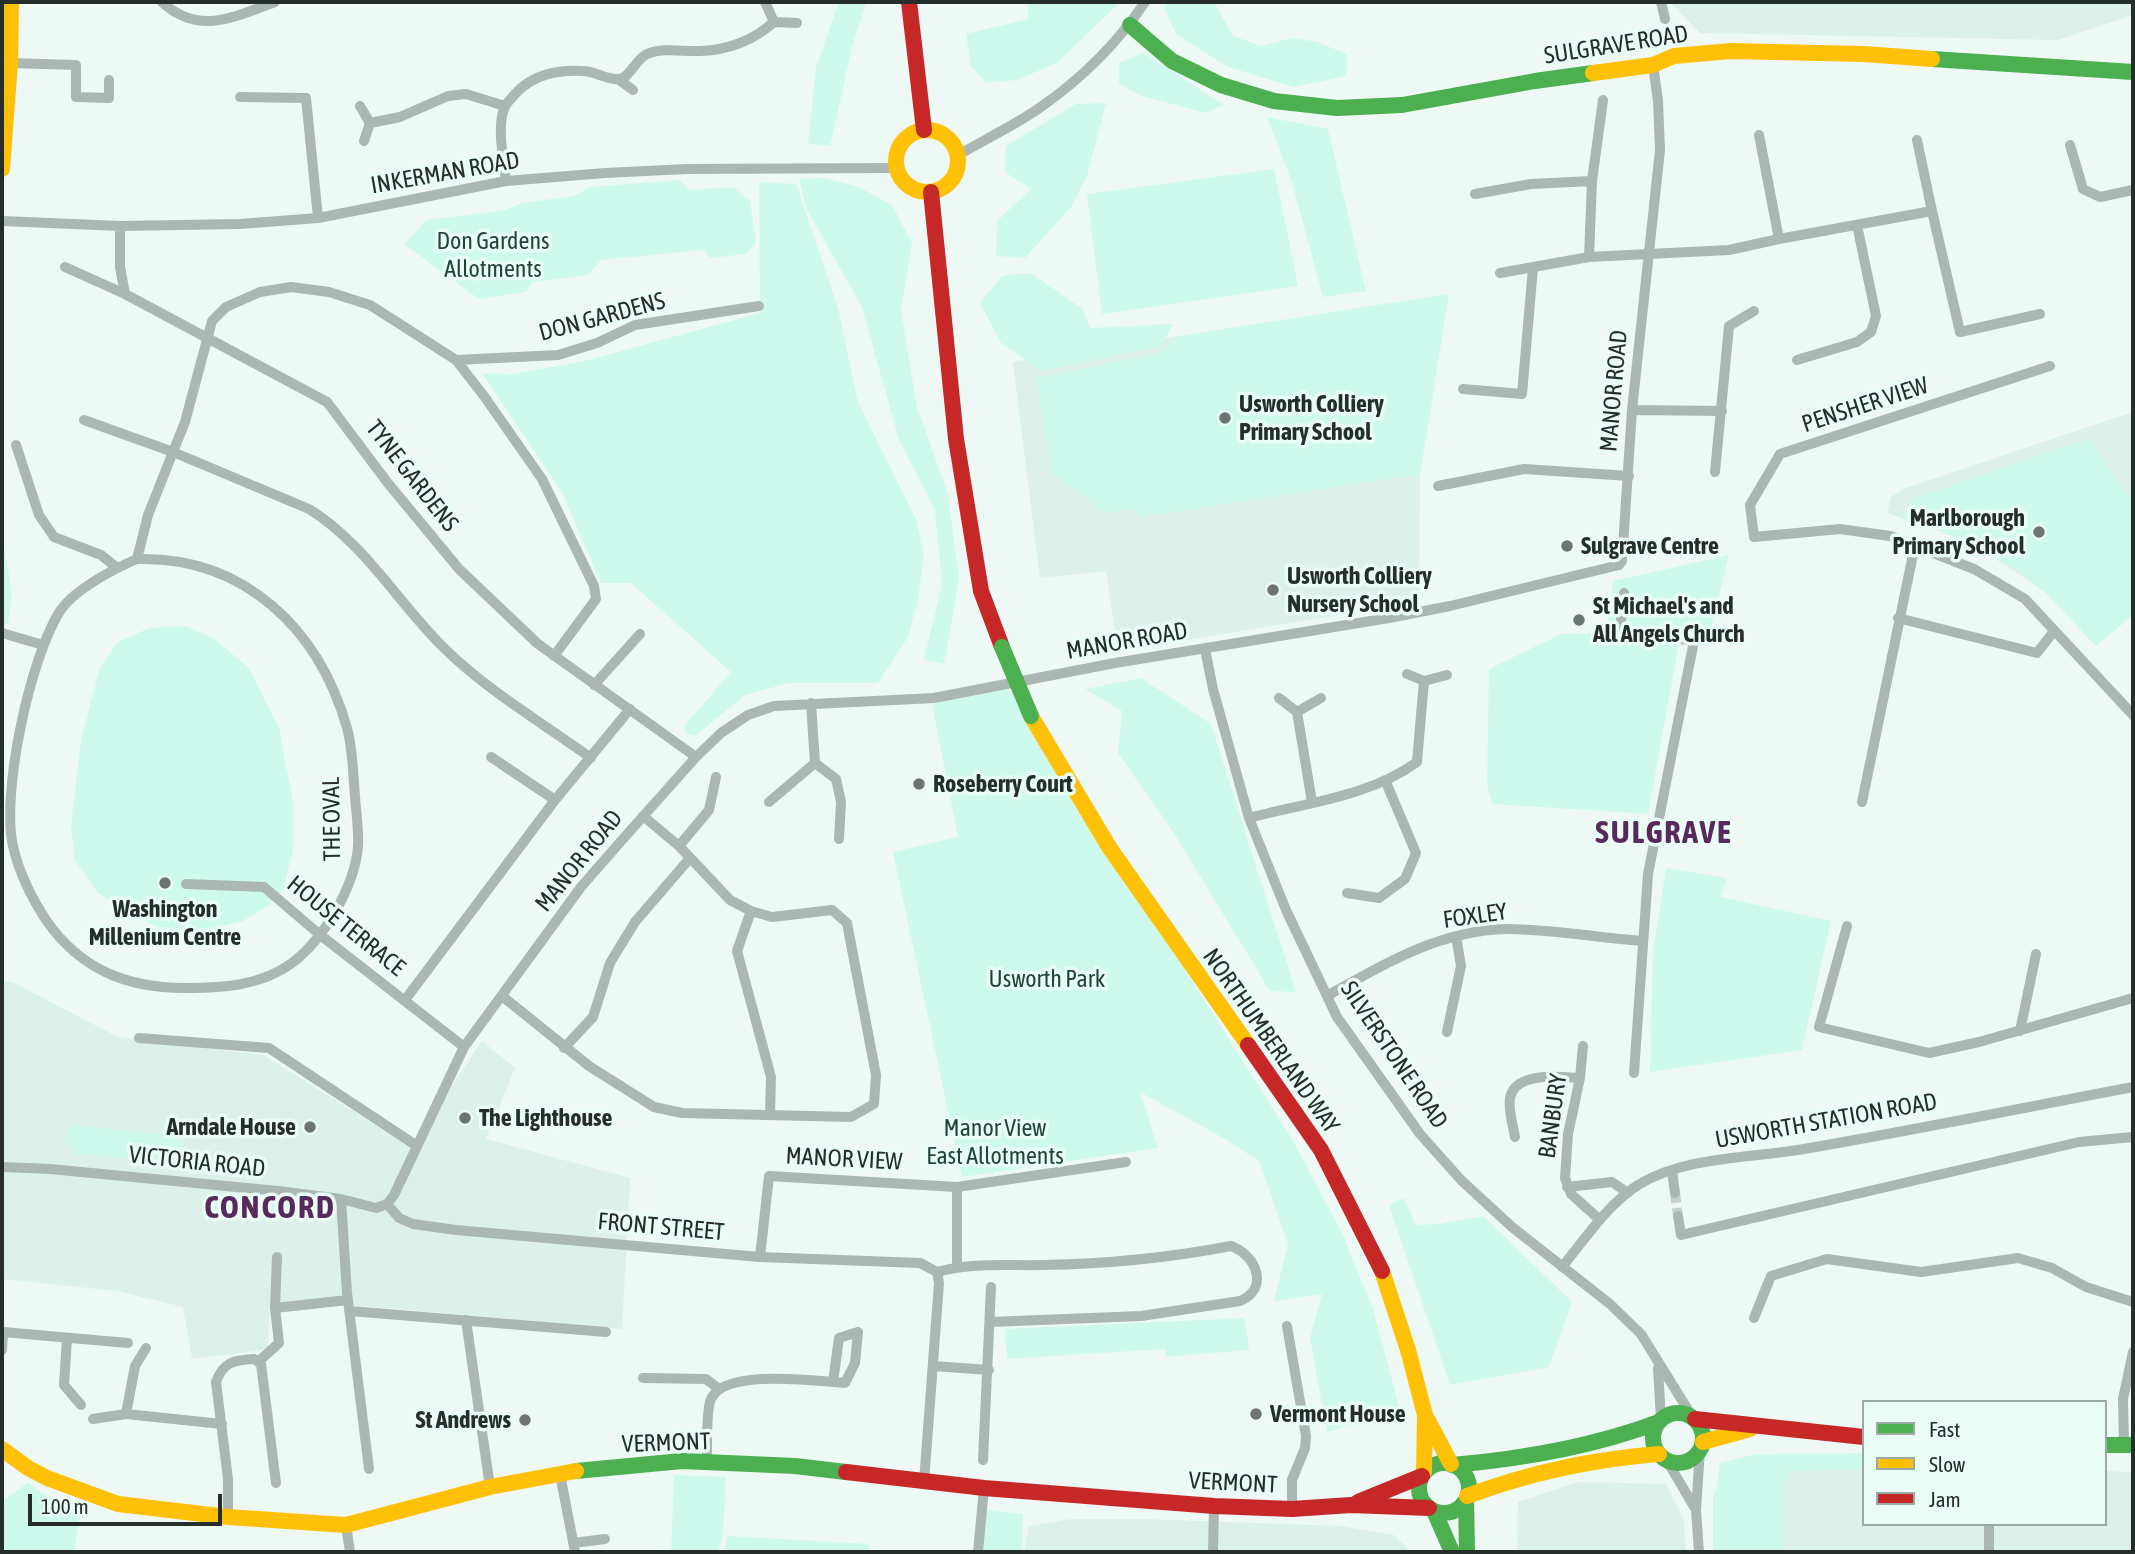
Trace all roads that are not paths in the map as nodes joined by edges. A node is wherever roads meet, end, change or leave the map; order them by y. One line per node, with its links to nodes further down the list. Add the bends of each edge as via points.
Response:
1 (10, 2): 12 (main road)
2 (162, 2): 3 (street, via 174,13 195,21 224,21)
3 (275, 2)
4 (765, 2): 9 (street)
5 (909, 2): 23 (main road)
6 (1145, 2): 11 (street)
7 (1661, 2): 8 (street)
8 (1665, 19)
9 (774, 22): 10 (street); 15 (street, via 744,41 721,48 645,54)
10 (797, 23)
11 (1130, 25): 13 (main road, SULGRAVE ROAD, via 1172,61 1221,85 1274,102 1337,108 1402,105); 28 (street, via 1090,68 1038,109)
12 (10, 64): 16 (street, via 76,65 76,97 109,98); 30 (main road)
13 (1654, 65): 14 (main road, SULGRAVE ROAD, via 1674,56 1744,51); 42 (street, MANOR ROAD, via 1660,150)
14 (2133, 72)
15 (618, 79): 17 (street); 21 (street, via 589,71 551,72 522,87)
16 (109, 80)
17 (633, 90)
18 (240, 97): 37 (street, via 306,98)
19 (1603, 100): 32 (street)
20 (360, 106): 22 (street)
21 (505, 106): 22 (street, via 466,94 448,96 400,117); 31 (street, via 502,150)
22 (370, 123): 26 (street)
23 (923, 130): 28 (main road, via 944,135); 29 (main road, via 899,146)
24 (1759, 135): 41 (street)
25 (1917, 140): 36 (street)
26 (364, 141)
27 (2070, 145): 33 (street, via 2083,189 2100,197)
28 (958, 155): 34 (main road, via 955,176 948,185)
29 (896, 168): 31 (street, INKERMAN ROAD, via 687,169); 34 (main road, via 910,188)
30 (2, 169)
31 (506, 181): 37 (street, INKERMAN ROAD)
32 (1592, 181): 35 (street, via 1531,184); 43 (street)
33 (2133, 190)
34 (931, 192): 165 (main road, NORTHUMBERLAND WAY, bridge, via 956,439 981,591 1002,647 1031,716 1109,847 1321,1150 1381,1267)
35 (1475, 194)
36 (1932, 211): 39 (street); 50 (street, via 1960,332)
37 (318, 218): 40 (street, INKERMAN ROAD, via 240,225)
38 (2, 222): 40 (street, INKERMAN ROAD)
39 (1857, 225): 41 (street); 53 (street, via 1876,316 1871,332 1857,342)
40 (120, 226): 47 (street)
41 (1779, 239): 42 (street, via 1729,250)
42 (1649, 255): 43 (street); 56 (street, MANOR ROAD)
43 (1589, 257): 45 (street)
44 (65, 267): 47 (street, TYNE GARDENS)
45 (1534, 268): 46 (street); 55 (street, via 1522,394)
46 (1500, 273)
47 (125, 294): 51 (street, TYNE GARDENS)
48 (759, 306): 52 (street, DON GARDENS, via 635,325 558,355)
49 (1754, 311): 57 (street, via 1729,326)
50 (2040, 314)
51 (207, 337): 52 (street, via 212,321 226,307 260,292 291,287 329,292 370,305); 60 (street); 74 (street, TYNE GARDENS, via 327,402 459,569)
52 (456, 359): 74 (street, via 542,478 594,586 596,599)
53 (1797, 360)
54 (2050, 366): 64 (street, PENSHER VIEW, via 1780,454 1750,505 1754,537 1840,529 1891,536)
55 (1462, 389)
56 (1632, 410): 57 (street); 62 (street, MANOR ROAD)
57 (1722, 411): 61 (street)
58 (84, 420): 60 (street)
59 (16, 444): 66 (street, via 39,515 54,537 102,555)
60 (173, 452): 65 (street); 87 (street, via 327,520 358,548 443,646 490,687)
61 (1716, 472)
62 (1629, 476): 63 (street, via 1524,469); 73 (street, MANOR ROAD, via 1624,553 1619,565 1450,606)
63 (1438, 485)
64 (1914, 545): 68 (street); 69 (street, via 1974,569 2025,599)
65 (136, 559): 66 (street, THE OVAL); 105 (street, THE OVAL, via 191,564 240,582 286,617 321,664 348,730 358,845 353,875)
66 (116, 567): 72 (street, THE OVAL, via 75,595)
67 (1624, 593): 107 (street, via 1620,630 1694,641 1648,874)
68 (1898, 618): 69 (street, via 2037,653); 94 (street)
69 (2054, 631): 84 (street)
70 (2, 632): 72 (street)
71 (640, 634): 78 (street)
72 (43, 645): 97 (street, THE OVAL, via 19,740)
73 (1205, 649): 81 (street, MANOR ROAD, via 933,698); 96 (street, SILVERSTONE ROAD)
74 (554, 656): 78 (street, TYNE GARDENS)
75 (1407, 674): 77 (street)
76 (1447, 675): 77 (street)
77 (1424, 681): 90 (street, via 1416,762)
78 (594, 685): 82 (street, TYNE GARDENS)
79 (1279, 698): 83 (street)
80 (1321, 698): 83 (street)
81 (811, 703): 86 (street, MANOR ROAD, via 774,706 748,715); 88 (street)
82 (630, 709): 86 (street, TYNE GARDENS); 87 (street)
83 (1297, 712): 93 (street)
84 (2133, 715)
85 (491, 757): 91 (street)
86 (696, 757): 95 (street, MANOR ROAD)
87 (591, 758): 91 (street)
88 (815, 763): 92 (street); 98 (street, via 836,779 841,802)
89 (716, 777): 99 (street, via 709,810)
90 (1385, 780): 93 (street); 102 (street, via 1416,853 1405,879 1379,898)
91 (555, 800): 112 (street)
92 (769, 802)
93 (1312, 802): 96 (street)
94 (1862, 802)
95 (643, 816): 99 (street); 109 (street, MANOR ROAD, via 581,887)
96 (1248, 818): 110 (street, SILVERSTONE ROAD)
97 (6, 819): 105 (street, THE OVAL, via 19,867 37,907 69,948 118,978 164,988 256,981 293,962)
98 (839, 839)
99 (679, 846): 100 (street)
100 (690, 858): 103 (street, via 730,900); 118 (street, via 635,922 610,963 593,1017)
101 (186, 884): 105 (street, HOUSE TERRACE, via 264,887)
102 (1347, 893)
103 (751, 911): 122 (street, via 737,951 771,1077); 122 (street, via 772,916 832,910 847,923 876,1075 874,1104 851,1117)
104 (1846, 926): 113 (street, via 1819,1027 1929,1053)
105 (319, 934): 112 (street, HOUSE TERRACE)
106 (1456, 936): 107 (street, FOXLEY, via 1507,929); 110 (street, FOXLEY, via 1403,955); 114 (street, via 1461,966)
107 (1642, 942): 119 (street)
108 (2036, 954): 113 (street)
109 (502, 996): 117 (street, MANOR ROAD); 118 (street)
110 (1327, 996): 140 (street, SILVERSTONE ROAD, via 1420,1134 1471,1190)
111 (2133, 998): 113 (street)
112 (405, 1000): 117 (street, HOUSE TERRACE)
113 (2020, 1031)
114 (1447, 1032)
115 (139, 1038): 125 (street, via 269,1048)
116 (1583, 1046): 120 (street, BANBURY)
117 (464, 1047): 125 (street, MANOR ROAD)
118 (565, 1048): 122 (street, via 654,1107 682,1113)
119 (1634, 1073)
120 (1580, 1078): 123 (street, via 1538,1076 1515,1087 1510,1098); 129 (street, BANBURY, via 1568,1133)
121 (2133, 1087): 128 (street, USWORTH STATION ROAD)
122 (770, 1115)
123 (1515, 1137)
124 (2133, 1137): 135 (street, via 2079,1142 1681,1235)
125 (417, 1146): 134 (street, MANOR ROAD)
126 (1126, 1162): 130 (street)
127 (2, 1167): 133 (street, VICTORIA ROAD)
128 (1672, 1171): 131 (street, USWORTH STATION ROAD); 132 (street)
129 (1567, 1186): 131 (street, via 1612,1181); 136 (street, BANBURY)
130 (957, 1187): 138 (street, MANOR VIEW, via 769,1176); 139 (street)
131 (1628, 1193): 136 (street, USWORTH STATION ROAD)
132 (1675, 1193)
133 (341, 1199): 134 (street, VICTORIA ROAD, via 376,1208); 143 (street)
134 (387, 1204): 138 (street, FRONT STREET, via 406,1221 446,1229)
135 (1678, 1216)
136 (1600, 1220): 140 (street, USWORTH STATION ROAD)
137 (277, 1257): 145 (street)
138 (760, 1257): 141 (street, FRONT STREET, via 920,1263)
139 (957, 1266): 141 (street); 148 (street, via 1125,1262 1231,1246 1241,1249 1255,1266 1256,1286 1240,1301 1141,1317)
140 (1562, 1267): 157 (street, SILVERSTONE ROAD, via 1641,1334)
141 (937, 1272): 158 (street)
142 (991, 1287): 148 (street)
143 (348, 1301): 145 (street); 147 (street); 180 (street)
144 (2133, 1302): 146 (street, via 2018,1258 1921,1272 1827,1259 1771,1276)
145 (275, 1308): 156 (street, via 279,1343)
146 (1754, 1318)
147 (466, 1320): 150 (street); 185 (street)
148 (990, 1322): 159 (street)
149 (1287, 1326): 190 (street, via 1306,1436 1293,1480)
150 (606, 1332)
151 (67, 1338): 152 (street); 154 (street, via 3,1332); 163 (street, via 64,1385)
152 (128, 1343)
153 (146, 1348): 164 (street, via 135,1366)
154 (2, 1350)
155 (2133, 1352): 173 (street, via 2123,1399)
156 (258, 1362): 169 (street, via 233,1360 219,1371 216,1382); 184 (street)
157 (1658, 1365): 167 (street, SILVERSTONE ROAD); 168 (street, SILVERSTONE ROAD)
158 (933, 1366): 159 (street); 183 (street)
159 (989, 1370): 177 (street)
160 (643, 1378): 162 (street, via 706,1379)
161 (832, 1382): 162 (street, via 752,1379)
162 (719, 1389): 178 (street, via 710,1399)
163 (81, 1405)
164 (126, 1414): 166 (street); 169 (street)
165 (1425, 1415): 179 (main road, NORTHUMBERLAND WAY); 182 (main road, NORTHUMBERLAND WAY)
166 (93, 1419)
167 (1694, 1419): 168 (main road, via 1675,1413); 170 (main road); 174 (main road, via 1700,1426)
168 (1660, 1421): 176 (main road, via 1653,1442); 179 (main road, via 1594,1445 1509,1460)
169 (222, 1424): 193 (street)
170 (1760, 1427): 171 (main road); 174 (main road)
171 (1862, 1437)
172 (2107, 1445): 173 (main road)
173 (2129, 1445)
174 (1701, 1446): 176 (main road, via 1688,1461); 192 (street)
175 (2, 1448): 193 (main road, VERMONT, via 39,1474 118,1504)
176 (1663, 1457): 187 (main road, via 1615,1458 1535,1474); 192 (street)
177 (983, 1460)
178 (706, 1464): 181 (main road, VERMONT, via 682,1461); 183 (main road, VERMONT, via 795,1466)
179 (1451, 1464): 182 (main road, via 1436,1464); 187 (main road, via 1468,1481)
180 (369, 1469)
181 (560, 1474): 185 (main road, VERMONT); 197 (street)
182 (1423, 1474): 188 (main road, VERMONT); 191 (main road, via 1419,1490)
183 (924, 1482): 186 (main road, VERMONT)
184 (276, 1483)
185 (491, 1488): 194 (main road, VERMONT)
186 (984, 1488): 189 (main road, VERMONT); 199 (street)
187 (1466, 1498): 191 (main road, via 1448,1513); 202 (main road)
188 (1351, 1505): 190 (main road, VERMONT); 191 (main road, VERMONT)
189 (1214, 1506): 190 (main road, VERMONT); 200 (street)
190 (1292, 1509)
191 (1432, 1510): 201 (main road)
192 (1696, 1510): 203 (street)
193 (228, 1517): 194 (main road, VERMONT)
194 (346, 1525): 198 (street)
195 (1989, 1526): 204 (street)
196 (606, 1539): 197 (street)
197 (574, 1548)
198 (350, 1552)
199 (978, 1552)
200 (1213, 1552)
201 (1452, 1552)
202 (1467, 1552)
203 (1699, 1552)
204 (1989, 1552)

